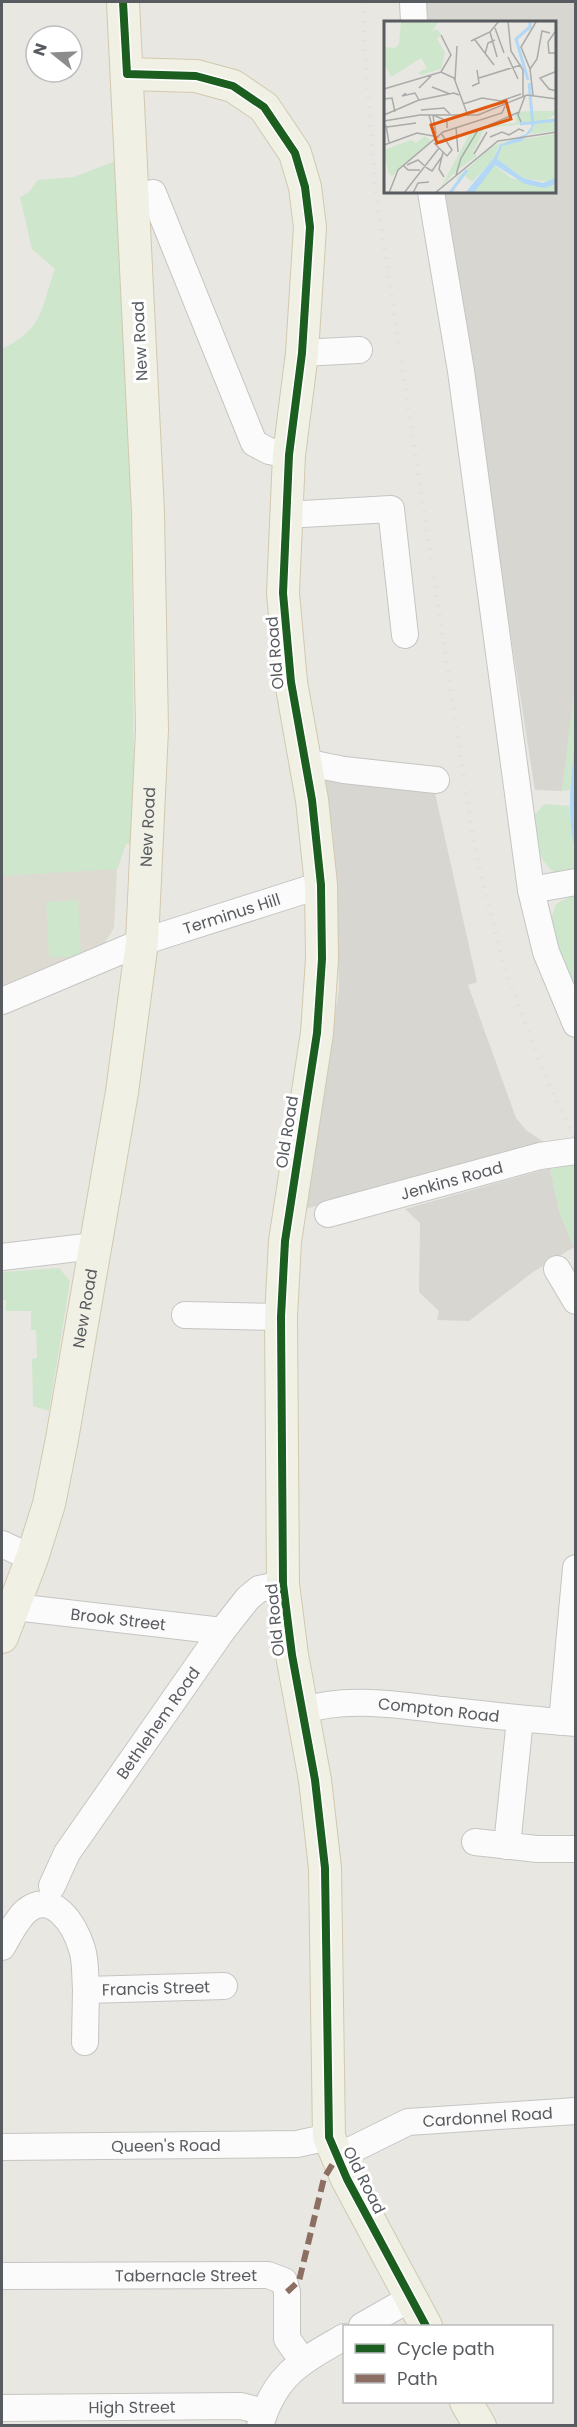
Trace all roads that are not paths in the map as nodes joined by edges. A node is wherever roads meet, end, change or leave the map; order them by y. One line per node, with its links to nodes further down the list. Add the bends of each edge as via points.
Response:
1 (123, 2): 4 (main road, New Road)
2 (413, 2): 3 (street)
3 (414, 21)
4 (127, 74): 8 (main road, Old Road, via 196,76 233,86 264,107 286,136 305,187 310,227); 17 (main road, New Road, via 149,547 152,730)
5 (153, 193): 9 (street, via 254,443 269,451)
6 (431, 194): 16 (street, via 461,371)
7 (359, 350): 8 (street)
8 (302, 353): 9 (main road, Old Road)
9 (289, 454): 10 (main road, Old Road)
10 (285, 516): 11 (street, via 391,509); 12 (main road, Old Road, via 284,593 291,682)
11 (405, 635)
12 (304, 762): 13 (street); 15 (main road, Old Road)
13 (436, 780)
14 (576, 882): 16 (street)
15 (321, 885): 17 (street, Terminus Hill); 27 (main road, Old Road, via 317,1033 285,1241)
16 (531, 890): 19 (street, via 546,952)
17 (142, 942): 18 (street, Terminus Hill); 22 (main road, New Road, via 122,1092)
18 (2, 1001)
19 (576, 1024)
20 (567, 1152): 21 (street, Jenkins Road)
21 (328, 1214)
22 (94, 1246): 23 (street); 29 (main road, New Road, via 62,1439 49,1504)
23 (2, 1257)
24 (557, 1269): 25 (street)
25 (576, 1301)
26 (185, 1314): 27 (street)
27 (281, 1317): 31 (main road, Old Road)
28 (2, 1544): 29 (street)
29 (32, 1558): 32 (main road, New Road)
30 (576, 1568): 37 (street)
31 (284, 1584): 33 (street, Bethlehem Road, via 259,1589); 35 (main road, Old Road)
32 (15, 1607): 33 (street, Brook Street); 34 (main road, New Road)
33 (222, 1631): 41 (street, Bethlehem Road, via 67,1853)
34 (2, 1637)
35 (302, 1711): 36 (street, Compton Road, via 337,1703 407,1706); 48 (main road, Old Road, via 325,1868)
36 (520, 1719): 37 (street, Compton Road); 39 (street)
37 (569, 1723)
38 (475, 1842): 39 (street)
39 (507, 1846): 40 (street)
40 (576, 1849)
41 (52, 1886)
42 (2, 1947): 44 (street, Francis Street, via 18,1920 35,1906 54,1906 75,1931 83,1950)
43 (224, 1986): 44 (street, Francis Street)
44 (86, 1990): 45 (street, Francis Street)
45 (85, 2042)
46 (576, 2111): 48 (street, Cardonnel Road, via 408,2121)
47 (2, 2147): 48 (street, Queen's Road, via 297,2144)
48 (333, 2147): 50 (main road, Old Road)
49 (2, 2276): 54 (street, Tabernacle Street, via 268,2275 284,2281 287,2339)
50 (411, 2298): 51 (street); 52 (main road, Old Road)
51 (364, 2325)
52 (425, 2325)
53 (343, 2338): 54 (street)
54 (303, 2361): 57 (street, via 276,2387)
55 (467, 2403): 58 (main road)
56 (2, 2408): 57 (street, High Street, via 241,2406)
57 (262, 2419)
58 (480, 2426)

